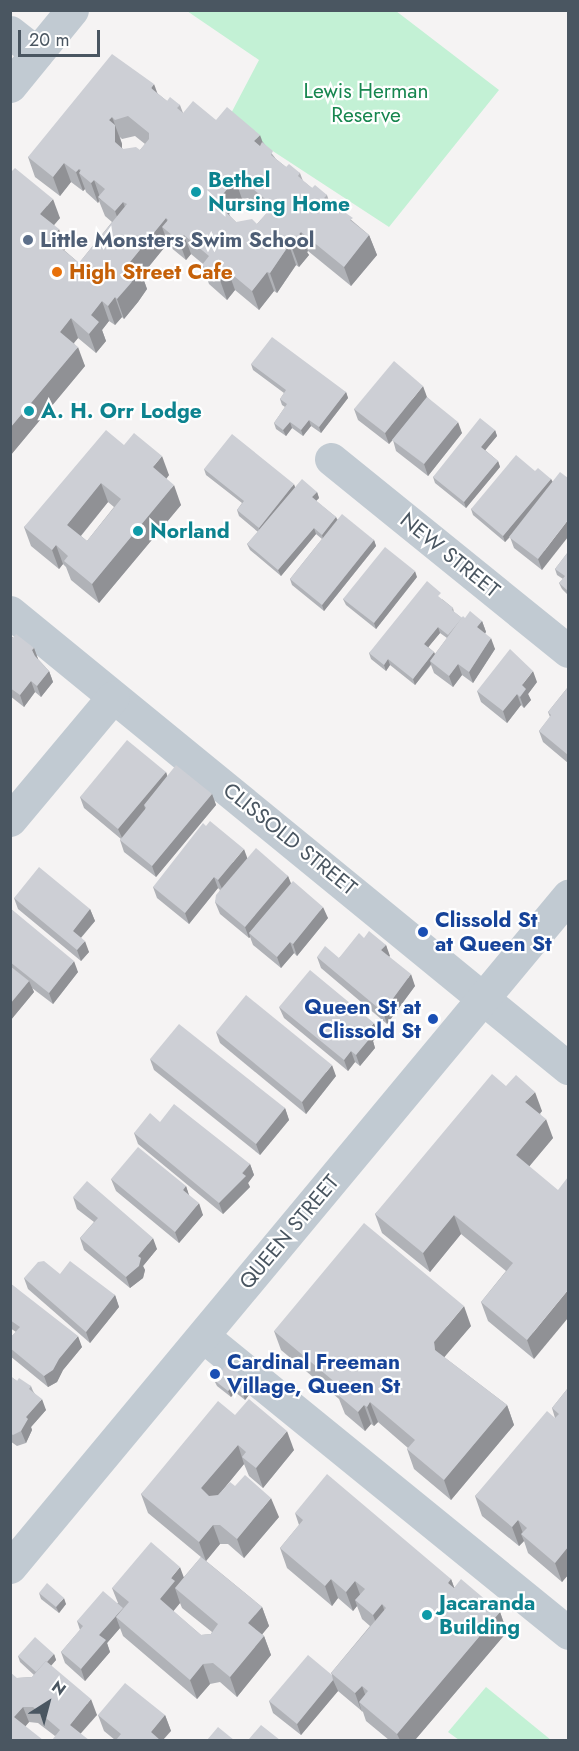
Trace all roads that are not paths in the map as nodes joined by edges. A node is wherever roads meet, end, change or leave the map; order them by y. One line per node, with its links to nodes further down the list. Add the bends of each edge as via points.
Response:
1 (72, 10): 3 (street)
2 (10, 32): 3 (street)
3 (37, 54): 4 (street)
4 (10, 86)
5 (331, 459): 7 (street, NEW STREET)
6 (10, 612): 8 (street, CLISSOLD STREET)
7 (568, 651)
8 (113, 697): 9 (street); 11 (street, CLISSOLD STREET)
9 (10, 820)
10 (568, 896): 11 (street, QUEEN STREET)
11 (484, 998): 12 (street, CLISSOLD STREET); 13 (street, QUEEN STREET)
12 (568, 1068)
13 (203, 1336): 14 (street, QUEEN STREET); 15 (street)
14 (10, 1567)
15 (568, 1633)

